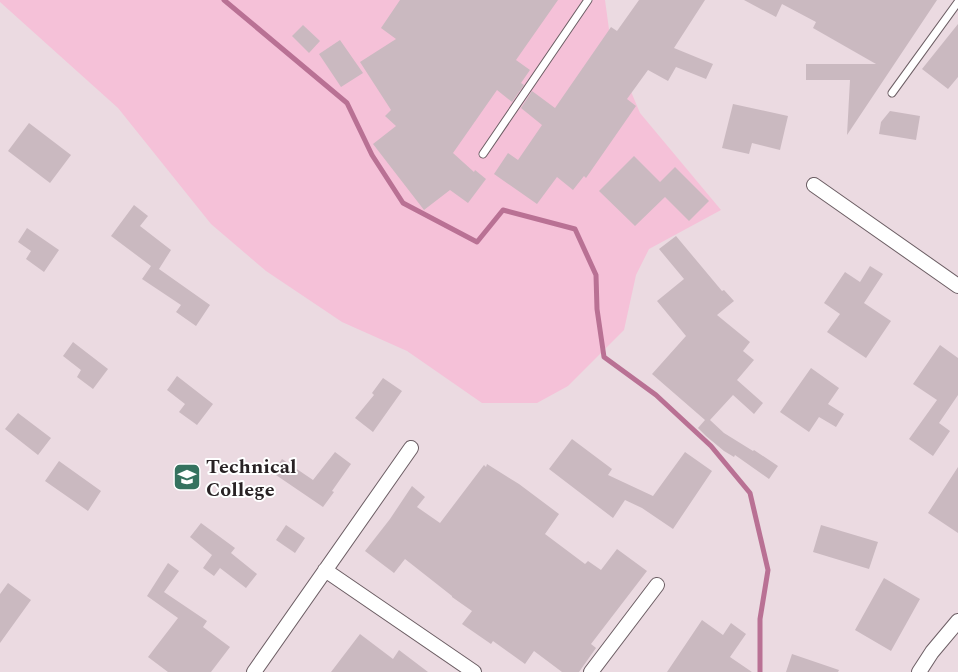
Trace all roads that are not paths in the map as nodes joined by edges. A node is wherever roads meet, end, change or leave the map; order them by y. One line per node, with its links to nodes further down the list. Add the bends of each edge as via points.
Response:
1 (588, 0): 4 (lane)
2 (958, 2): 3 (lane)
3 (892, 93)
4 (483, 154)
5 (814, 185): 6 (street)
6 (958, 286)
7 (411, 448): 8 (street)
8 (324, 570): 11 (street); 12 (street)
9 (657, 585): 13 (street)
10 (958, 622): 14 (street)
11 (254, 672)
12 (474, 672)
13 (591, 672)
14 (919, 672)

